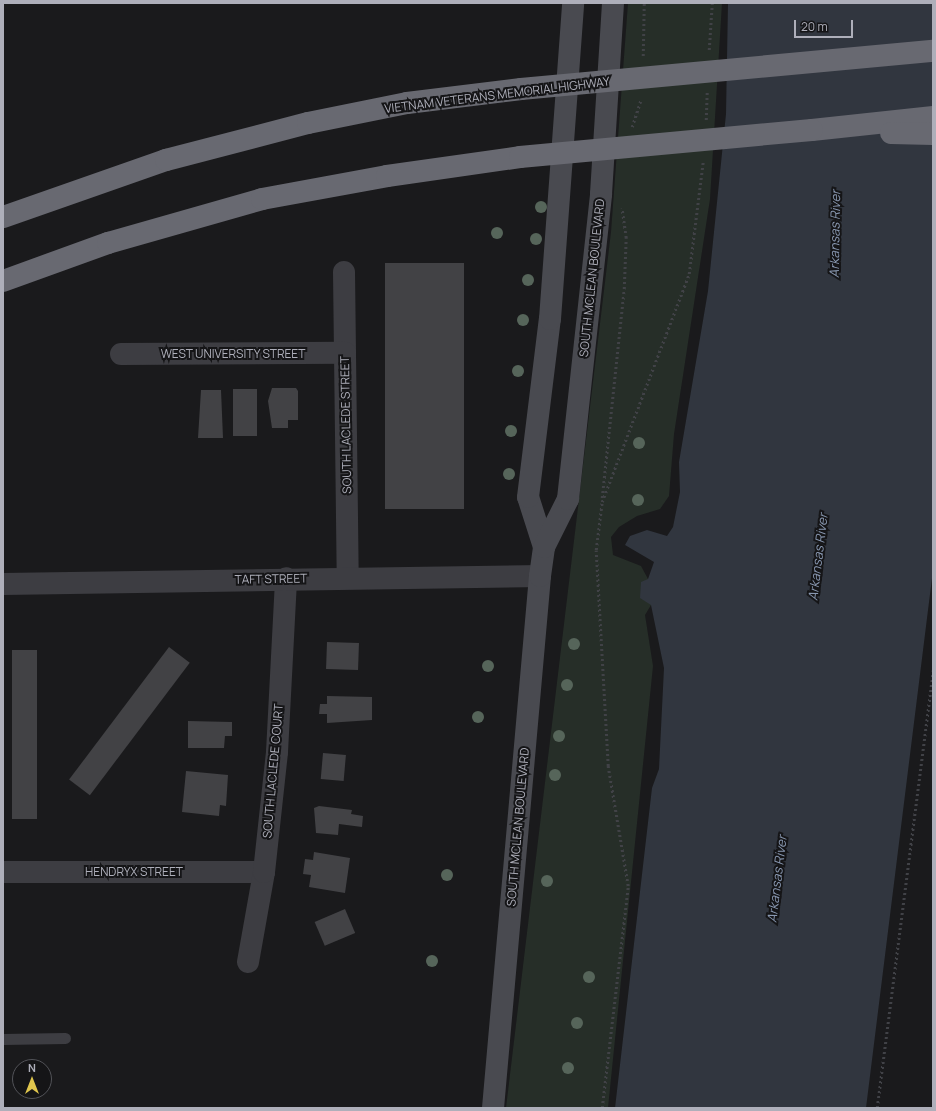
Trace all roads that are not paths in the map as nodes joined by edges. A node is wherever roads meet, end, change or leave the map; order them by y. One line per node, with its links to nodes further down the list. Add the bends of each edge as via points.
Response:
1 (573, 3): 12 (main road, SOUTH MCLEAN BOULEVARD, via 550,319 528,497)
2 (613, 3): 12 (main road, SOUTH MCLEAN BOULEVARD, via 601,194 568,499)
3 (929, 51): 7 (highway, VIETNAM VETERANS MEMORIAL HIGHWAY, bridge, via 521,89 407,103 308,123 166,160)
4 (933, 117): 5 (highway)
5 (812, 130): 6 (highway); 9 (highway, bridge, via 520,158 387,176 262,199 122,239)
6 (933, 134)
7 (3, 217)
8 (344, 272): 10 (street, SOUTH LACLEDE STREET)
9 (3, 281)
10 (345, 353): 11 (street, WEST UNIVERSITY STREET); 15 (street, SOUTH LACLEDE STREET)
11 (121, 354)
12 (544, 547): 13 (main road, SOUTH MCLEAN BOULEVARD)
13 (540, 576): 15 (street, TAFT STREET); 22 (main road, SOUTH MCLEAN BOULEVARD)
14 (286, 578): 15 (street, TAFT STREET); 16 (street, TAFT STREET); 18 (street, SOUTH LACLEDE COURT, via 277,752)
15 (348, 578)
16 (3, 584)
17 (3, 872): 18 (street, HENDRYX STREET)
18 (264, 872): 19 (street, SOUTH LACLEDE COURT)
19 (248, 962)
20 (65, 1038): 21 (lane)
21 (3, 1039)
22 (493, 1108)

